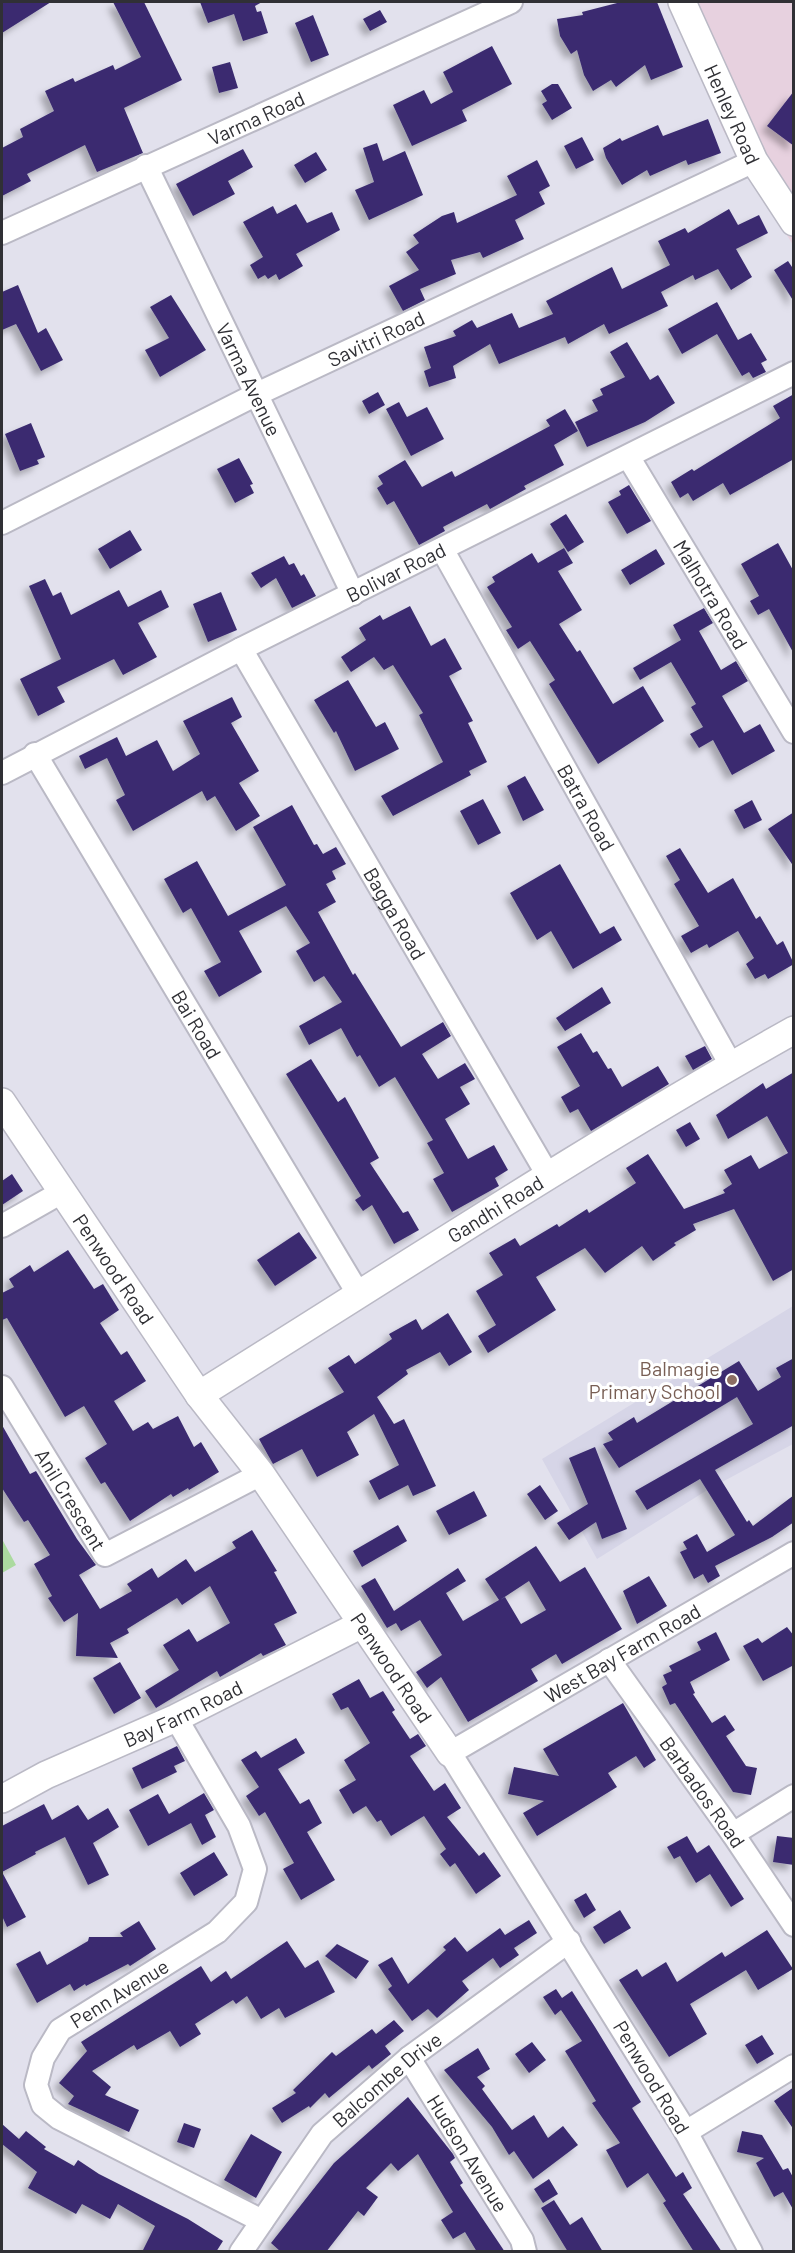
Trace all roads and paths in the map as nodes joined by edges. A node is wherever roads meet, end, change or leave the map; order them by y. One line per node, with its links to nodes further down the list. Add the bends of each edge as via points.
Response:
1 (511, 2): 4 (street, Varma Road)
2 (682, 2): 3 (street, Henley Road)
3 (754, 161): 5 (street, Henley Road); 8 (street, Savitri Road)
4 (146, 166): 6 (street, Varma Road); 8 (street, Varma Avenue)
5 (794, 222)
6 (2, 233)
7 (794, 374): 9 (street, Bolivar Road)
8 (255, 395): 10 (street, Savitri Road); 12 (street, Varma Avenue)
9 (629, 458): 11 (street, Bolivar Road); 14 (street, Malhotra Road)
10 (2, 523)
11 (442, 549): 12 (street, Bolivar Road); 18 (street, Batra Road)
12 (353, 594): 13 (street, Bolivar Road)
13 (241, 649): 15 (street, Bolivar Road); 20 (street, Bagga Road)
14 (794, 732)
15 (35, 754): 16 (street, Bolivar Road); 23 (street, Bai Road)
16 (2, 773)
17 (794, 1030): 18 (street, Gandhi Road)
18 (731, 1065): 20 (street, Gandhi Road)
19 (2, 1102): 21 (street, Penwood Road)
20 (549, 1177): 23 (street, Gandhi Road)
21 (62, 1192): 22 (street); 25 (street, Penwood Road)
22 (2, 1226)
23 (359, 1294): 25 (street, Gandhi Road)
24 (2, 1387): 26 (street, Anil Crescent, via 105,1555)
25 (199, 1395): 26 (street, Penwood Road)
26 (261, 1474): 28 (street, Penwood Road)
27 (794, 1552): 29 (street, West Bay Farm Road)
28 (362, 1624): 30 (street, Bay Farm Road); 31 (street, Penwood Road)
29 (609, 1660): 31 (street, West Bay Farm Road); 34 (street, Barbados Road)
30 (176, 1718): 33 (street, Bay Farm Road, via 46,1775); 40 (street, Penn Avenue, via 243,1837 255,1869 246,1902 217,1932 60,2030 43,2058 36,2085 43,2105 59,2118)
31 (450, 1753): 36 (street, Penwood Road)
32 (794, 1796): 34 (street)
33 (2, 1799)
34 (733, 1834): 35 (street, Barbados Road)
35 (794, 1925)
36 (569, 1941): 37 (street, Balcombe Drive); 39 (street, Penwood Road)
37 (409, 2058): 40 (street, Balcombe Drive, via 322,2134); 42 (street, Hudson Avenue, via 522,2240)
38 (794, 2066): 39 (street)
39 (686, 2132): 43 (street, Penwood Road)
40 (262, 2221): 41 (street, Balcombe Drive)
41 (241, 2252)
42 (525, 2252)
43 (751, 2252)

